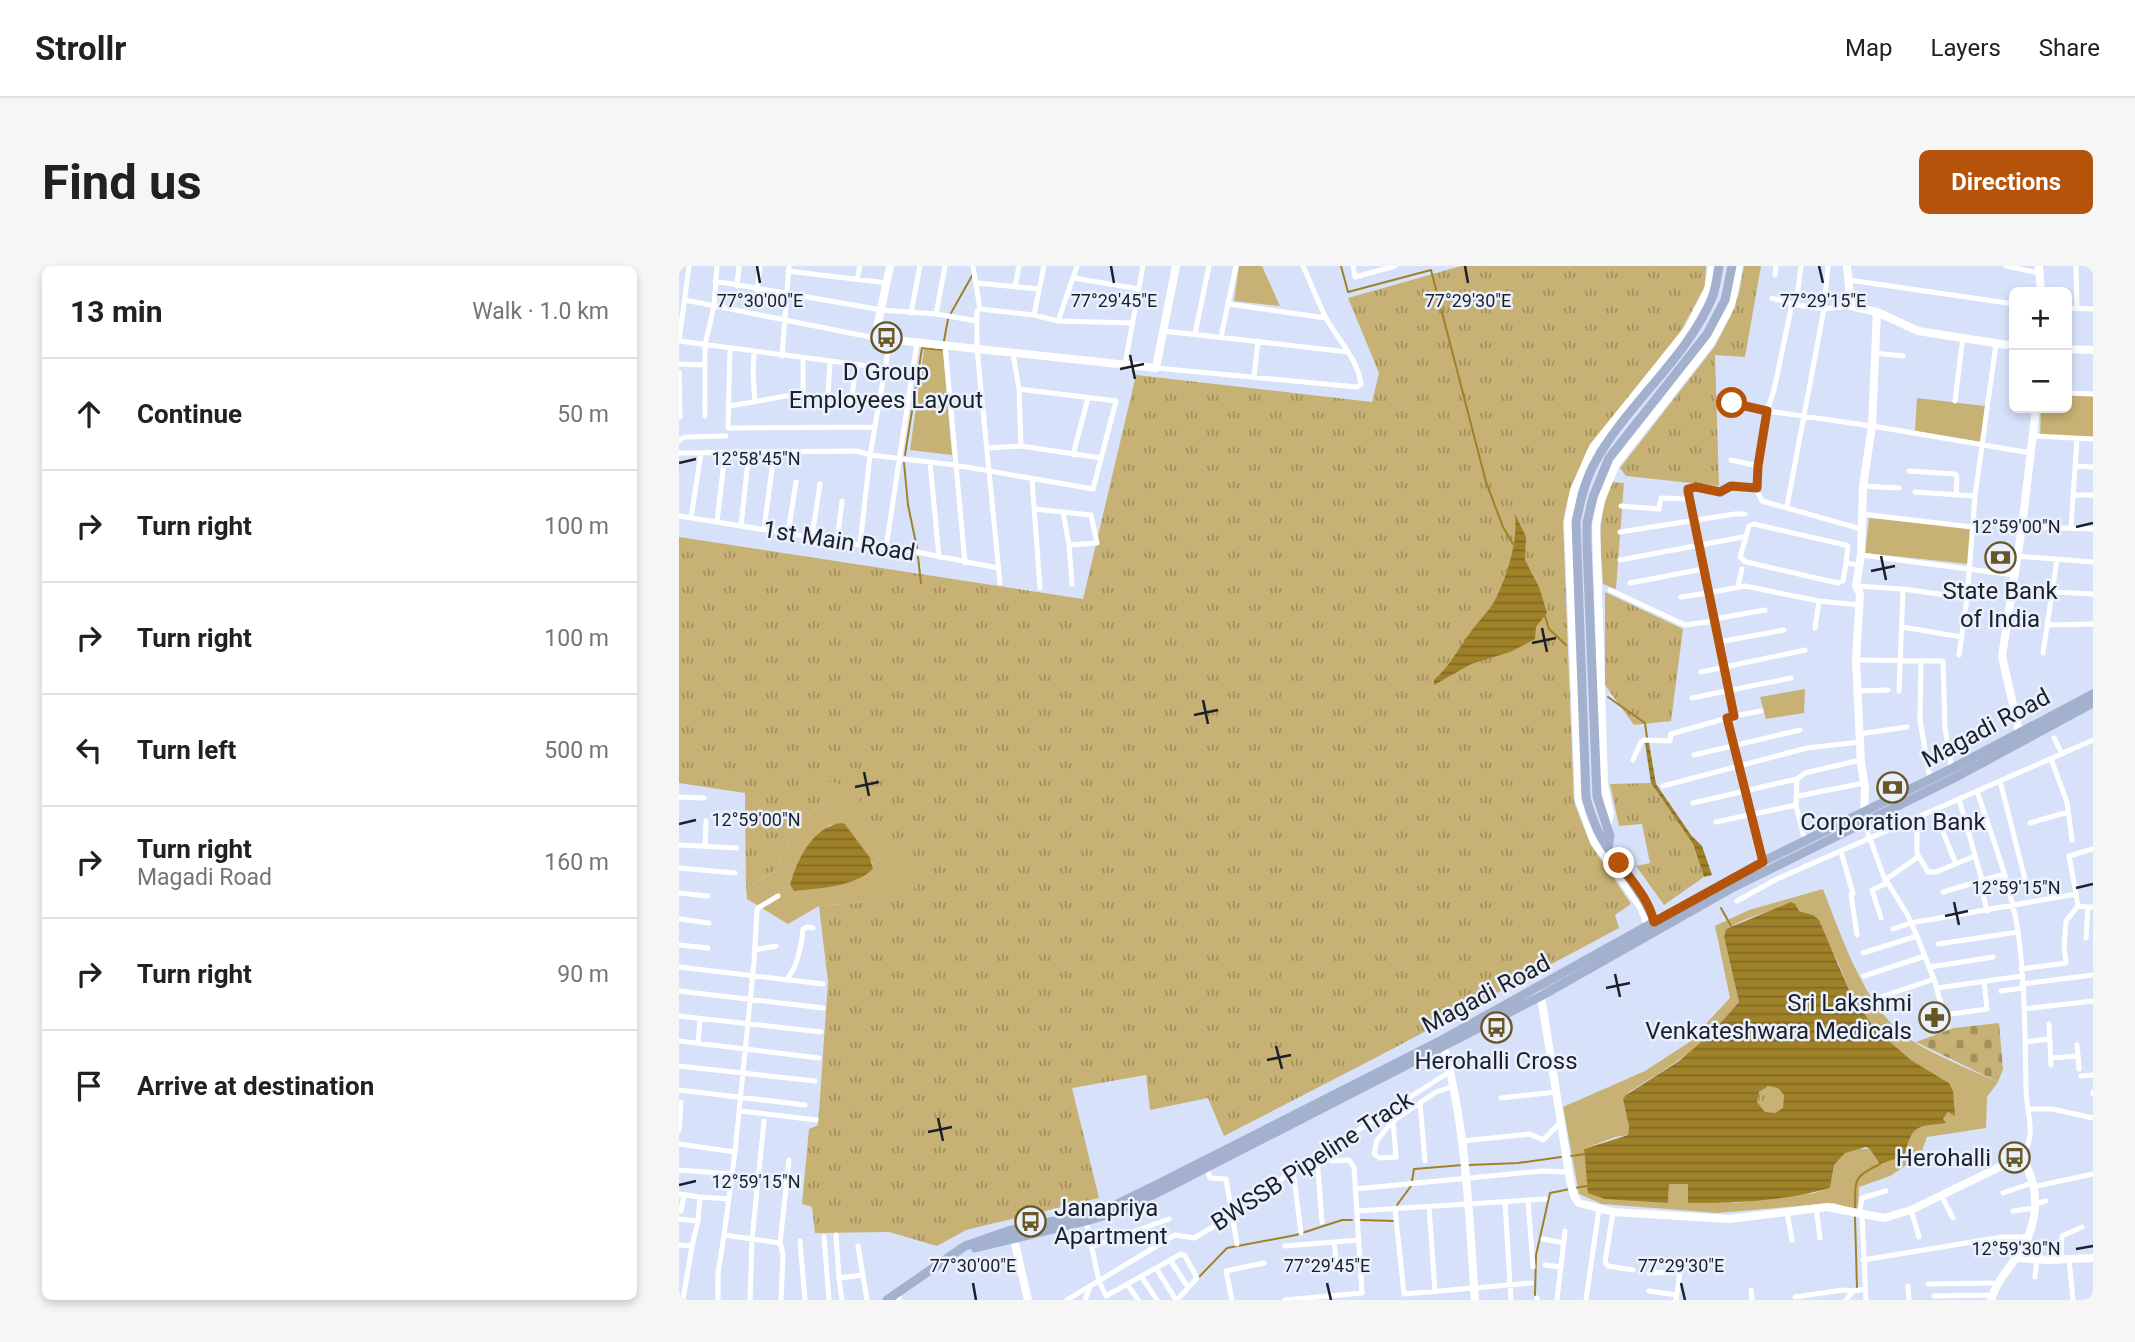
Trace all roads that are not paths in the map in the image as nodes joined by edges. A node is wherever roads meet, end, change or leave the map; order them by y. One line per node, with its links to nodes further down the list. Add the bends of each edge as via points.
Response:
1 (689, 266): 48 (street)
2 (717, 266): 37 (street)
3 (739, 266): 40 (street)
4 (760, 266): 45 (street)
5 (860, 266): 35 (street)
6 (890, 266): 38 (street)
7 (920, 266): 61 (street)
8 (946, 266): 62 (street)
9 (1019, 266): 41 (street)
10 (1044, 266): 43 (street)
11 (1077, 266): 34 (street)
12 (1143, 266): 44 (street)
13 (1175, 266): 69 (street)
14 (1209, 266): 70 (street)
15 (1236, 266): 50 (street)
16 (1303, 266): 64 (street)
17 (1353, 266): 30 (street, via 1355,277)
18 (1395, 266): 30 (street)
19 (1712, 266): 313 (street, via 1708,290 1688,329 1593,447 1574,490 1568,522 1579,800 1594,842)
20 (1719, 266): 284 (main road, via 1713,296 1695,330 1617,428 1593,466 1576,522 1586,798)
21 (1732, 266): 277 (main road, via 1725,300 1707,334 1609,458 1587,523 1597,796)
22 (1739, 266): 277 (street, via 1731,306 1710,344 1616,464 1601,500 1596,525 1604,785 1610,813)
23 (1776, 266): 33 (street)
24 (1801, 266): 51 (street)
25 (1828, 266): 56 (street)
26 (1847, 266): 36 (street)
27 (2006, 266): 31 (street)
28 (2076, 266): 57 (street)
29 (788, 269): 35 (street); 46 (street)
30 (1375, 269)
31 (2039, 269): 42 (street)
32 (974, 270): 39 (street)
33 (1776, 275)
34 (1074, 278): 44 (street); 67 (street)
35 (857, 279): 38 (street)
36 (1849, 280): 49 (street); 53 (street)
37 (715, 281): 40 (street); 52 (street)
38 (887, 283): 59 (street)
39 (977, 283): 41 (street); 55 (street)
40 (737, 286): 45 (street)
41 (1015, 287): 43 (street)
42 (2041, 287)
43 (1039, 289): 63 (street)
44 (1139, 289): 68 (street)
45 (757, 290): 46 (street)
46 (786, 294): 59 (street); 65 (street)
47 (1772, 298): 51 (street)
48 (685, 300): 52 (street); 75 (street)
49 (2009, 303)
50 (1229, 304): 64 (street); 71 (street)
51 (1794, 305): 56 (street); 112 (street)
52 (714, 306): 65 (street); 79 (street)
53 (1851, 306): 56 (street); 60 (street)
54 (2072, 308): 57 (street)
55 (980, 309): 63 (street); 66 (street)
56 (1824, 309): 116 (street)
57 (2077, 309): 58 (street)
58 (2093, 309)
59 (881, 310): 61 (street); 73 (street)
60 (1877, 312): 72 (street, via 1918,331); 89 (street)
61 (911, 313): 62 (street)
62 (936, 314): 66 (street)
63 (1034, 315): 67 (street)
64 (1326, 318): 87 (street)
65 (784, 320): 73 (street); 90 (street)
66 (977, 321): 83 (street)
67 (1058, 321): 68 (street)
68 (1133, 323): 95 (street)
69 (1164, 331): 70 (street); 99 (street)
70 (1195, 334): 71 (street)
71 (1221, 337): 76 (street)
72 (1963, 337): 78 (street); 106 (street)
73 (875, 338): 74 (street)
74 (890, 340): 77 (street); 98 (street)
75 (679, 341): 79 (street)
76 (1258, 341): 87 (street); 101 (street)
77 (917, 342): 80 (street); 134 (street)
78 (1996, 344): 81 (street); 124 (street)
79 (705, 345): 82 (street); 96 (street)
80 (945, 345): 83 (street); 139 (street)
81 (2009, 345)
82 (730, 349): 86 (street); 110 (street)
83 (977, 349): 88 (street); 126 (street)
84 (2072, 349): 85 (street)
85 (2093, 350)
86 (754, 352): 90 (street); 107 (street)
87 (1348, 352): 101 (street, via 1360,378 1357,387)
88 (1013, 353): 95 (street); 102 (street)
89 (1874, 353): 91 (street); 117 (street)
90 (782, 356): 92 (street)
91 (1903, 356)
92 (803, 359): 93 (street); 107 (street, via 803,393)
93 (830, 362): 97 (street); 111 (street)
94 (679, 364): 96 (street)
95 (1125, 364): 99 (street)
96 (705, 365): 114 (street)
97 (856, 365): 98 (street); 109 (street)
98 (884, 368): 118 (street)
99 (1156, 368): 101 (street)
100 (679, 372): 115 (street)
101 (1254, 377)
102 (1019, 389): 105 (street); 125 (street)
103 (2072, 393): 104 (street)
104 (2093, 394)
105 (1088, 398): 133 (street); 135 (street, via 1116,401)
106 (1955, 401)
107 (755, 402): 110 (street)
108 (1732, 403): 112 (street)
109 (851, 404)
110 (730, 406): 118 (street, via 728,428)
111 (827, 408)
112 (1767, 411): 116 (street); 140 (street)
113 (2036, 413): 120 (street)
114 (705, 416)
115 (680, 417)
116 (1805, 417): 117 (street); 159 (street)
117 (1871, 426): 124 (street); 148 (street)
118 (875, 427): 132 (street)
119 (726, 436): 123 (street)
120 (2034, 436): 121 (street); 131 (street)
121 (2077, 439): 122 (street); 141 (street)
122 (2093, 439)
123 (679, 441)
124 (1982, 444): 131 (street); 155 (street)
125 (1021, 446): 126 (street); 133 (street)
126 (987, 448): 143 (street)
127 (749, 452): 130 (street); 132 (street, via 857,451); 168 (street)
128 (679, 453): 129 (street)
129 (701, 453): 130 (street); 165 (street)
130 (725, 453): 167 (street)
131 (2031, 453): 170 (street)
132 (870, 455): 134 (street); 180 (street)
133 (1073, 455): 135 (street)
134 (898, 458): 138 (street); 183 (street)
135 (1101, 458): 145 (street, via 1093,489)
136 (1731, 460): 140 (street)
137 (773, 462): 172 (street)
138 (930, 462): 139 (street); 186 (street)
139 (955, 465): 143 (street); 189 (street)
140 (1758, 466): 149 (street)
141 (2076, 466): 142 (street); 153 (street)
142 (2093, 467)
143 (988, 471): 145 (street); 192 (street)
144 (1909, 471): 152 (street, via 1955,474)
145 (1032, 479): 160 (street)
146 (796, 482): 176 (street)
147 (820, 484): 177 (street)
148 (1863, 486): 150 (street); 163 (street)
149 (1757, 488): 156 (street, via 1731,486 1720,492 1696,487 1688,489); 159 (street, via 1762,501)
150 (1899, 488)
151 (1915, 492): 152 (street)
152 (1956, 495): 155 (street)
153 (2074, 495): 154 (street); 171 (street)
154 (2093, 495)
155 (1975, 496): 169 (street)
156 (1689, 499): 158 (street, via 1661,498 1659,509); 166 (street)
157 (842, 501): 179 (street)
158 (1621, 506)
159 (1787, 506): 173 (street)
160 (1034, 509): 161 (street); 204 (street)
161 (1063, 512): 181 (street); 181 (street, via 1091,515 1097,543)
162 (1745, 514): 166 (street)
163 (1862, 514): 169 (street); 173 (street)
164 (679, 516): 165 (street, 1st Main Road)
165 (691, 518): 167 (street, 1st Main Road)
166 (1692, 520): 175 (street); 182 (street)
167 (717, 522): 168 (street, 1st Main Road)
168 (741, 526): 172 (street, 1st Main Road)
169 (1972, 527): 196 (street)
170 (2022, 527): 171 (street); 185 (street)
171 (2071, 527): 174 (street)
172 (764, 529): 176 (street, 1st Main Road)
173 (1861, 529): 184 (street)
174 (2093, 529)
175 (1620, 532)
176 (788, 533): 177 (street, 1st Main Road)
177 (812, 537): 179 (street, 1st Main Road)
178 (1743, 537): 182 (street)
179 (837, 541): 180 (street, 1st Main Road)
180 (860, 545): 183 (street, 1st Main Road)
181 (1069, 545): 201 (street)
182 (1698, 545): 188 (street); 193 (street)
183 (886, 548): 186 (street, 1st Main Road)
184 (1861, 555): 195 (street); 196 (street)
185 (2016, 556): 187 (street); 198 (street)
186 (939, 557): 189 (street, 1st Main Road)
187 (2057, 559): 191 (street); 207 (street)
188 (1621, 560)
189 (965, 562): 192 (street, 1st Main Road)
190 (1846, 562): 195 (street); 197 (street); 197 (street, via 1848,546 1754,524 1749,526 1740,556 1746,562 1838,583 1843,581)
191 (2093, 562)
192 (998, 568): 199 (street)
193 (1703, 569): 200 (street); 208 (street)
194 (1742, 569): 202 (street)
195 (1859, 569): 197 (street); 203 (street)
196 (1970, 569): 198 (street); 211 (street)
197 (1844, 571)
198 (2014, 575): 244 (street, via 2002,656)
199 (1000, 583)
200 (1630, 583)
201 (1072, 584)
202 (1738, 586): 208 (street); 212 (street)
203 (1856, 586): 205 (street); 213 (street)
204 (1040, 588)
205 (1903, 589): 211 (street); 218 (street)
206 (1611, 590): 215 (street, via 1685,625)
207 (2053, 592): 209 (street); 217 (street)
208 (1708, 593): 210 (street); 215 (street)
209 (2093, 594)
210 (1681, 597)
211 (1967, 598): 221 (street)
212 (1819, 601): 213 (street); 219 (street)
213 (1860, 606): 226 (street)
214 (1765, 610): 215 (street)
215 (1714, 620): 222 (street)
216 (2093, 624): 217 (street)
217 (2049, 625): 224 (street)
218 (1902, 627): 221 (street); 227 (street)
219 (1815, 628)
220 (1784, 630): 222 (street)
221 (1962, 637): 225 (street)
222 (1719, 642): 229 (street)
223 (1805, 650): 229 (street)
224 (2043, 653)
225 (1959, 655)
226 (1856, 660): 227 (street); 234 (street)
227 (1901, 661): 228 (street); 235 (street)
228 (1921, 661): 255 (street, via 1943,662 1945,728); 257 (street, via 1920,720)
229 (1724, 667): 230 (street); 232 (street)
230 (1701, 672)
231 (1791, 678): 232 (street)
232 (1728, 690): 237 (street); 240 (street)
233 (1888, 690): 234 (street)
234 (1857, 691): 245 (street)
235 (1899, 691)
236 (2093, 694): 244 (main road, Magadi Road)
237 (1692, 698)
238 (2093, 703): 244 (main road, Magadi Road)
239 (1761, 711): 240 (street)
240 (1734, 716): 241 (street)
241 (1727, 718): 248 (street); 252 (street, via 1671,734 1670,741 1644,740)
242 (1906, 727): 245 (street)
243 (1800, 730): 248 (street)
244 (2020, 737): 255 (main road, Magadi Road)
245 (1859, 738): 253 (street); 254 (street)
246 (2054, 738): 249 (street)
247 (2093, 740): 249 (street)
248 (1734, 746): 250 (street); 254 (street)
249 (2062, 754): 251 (street)
250 (1693, 755)
251 (2051, 759): 258 (street); 270 (street)
252 (1633, 760)
253 (1860, 760): 256 (street); 259 (street)
254 (1739, 766): 260 (street); 261 (street)
255 (1954, 773): 257 (main road, Magadi Road); 272 (main road, Magadi Road)
256 (1797, 779): 261 (street); 263 (street)
257 (1930, 779): 272 (main road, Magadi Road)
258 (2000, 781): 262 (street); 297 (street)
259 (1864, 783): 263 (street); 272 (street)
260 (1663, 786)
261 (1745, 791): 267 (street); 271 (street)
262 (1977, 791): 266 (street); 293 (street)
263 (1798, 796): 268 (street)
264 (679, 797): 265 (street)
265 (704, 798)
266 (1959, 799): 269 (street); 287 (street)
267 (1693, 803)
268 (1796, 804): 271 (street); 280 (street)
269 (1934, 810): 273 (street); 289 (street)
270 (2068, 812): 276 (street); 279 (street)
271 (1751, 815): 275 (street); 290 (street)
272 (1864, 817): 278 (street); 280 (main road, Magadi Road); 290 (main road, Magadi Road)
273 (1917, 818): 278 (street); 288 (street)
274 (706, 821): 282 (street)
275 (1716, 822)
276 (2030, 823)
277 (1607, 827): 284 (main road)
278 (1868, 839): 286 (street); 296 (street)
279 (2072, 840)
280 (1805, 842): 290 (main road, Magadi Road)
281 (679, 845): 282 (street)
282 (705, 846): 283 (street)
283 (737, 848)
284 (1608, 848): 313 (main road, via 1652,911)
285 (2093, 849): 301 (street, via 2069,856)
286 (1841, 851): 294 (street); 317 (street, via 1853,894)
287 (1975, 856): 289 (street); 295 (street)
288 (1918, 857): 289 (street, via 1930,873); 296 (street)
289 (1956, 864)
290 (1767, 865): 294 (street); 313 (main road, Magadi Road)
291 (679, 868): 292 (street)
292 (735, 873)
293 (2004, 874): 295 (street); 306 (street)
294 (1777, 879): 304 (street)
295 (1982, 880): 298 (street)
296 (1886, 881): 309 (street, via 1871,890); 312 (street)
297 (2027, 887)
298 (1944, 892)
299 (679, 893): 302 (street)
300 (1983, 894): 308 (street)
301 (2076, 894): 305 (street); 306 (street)
302 (708, 896)
303 (778, 896): 324 (street, via 758,908)
304 (1737, 901)
305 (2078, 906): 307 (street); 330 (street, via 2066,921 2066,963)
306 (2013, 907): 308 (street); 316 (street)
307 (2090, 907): 319 (street)
308 (1987, 911): 312 (street)
309 (1881, 918)
310 (679, 919): 311 (street)
311 (709, 923)
312 (1911, 923): 315 (street); 318 (street)
313 (1653, 925): 342 (main road, Magadi Road)
314 (813, 928): 335 (street, via 803,929 792,974)
315 (1893, 929)
316 (2018, 932): 320 (street); 330 (street)
317 (1857, 934)
318 (1917, 936): 325 (street); 326 (street)
319 (2086, 938)
320 (1938, 944)
321 (679, 945): 323 (street)
322 (776, 946): 324 (street)
323 (708, 948)
324 (755, 950): 332 (street)
325 (1863, 953)
326 (1925, 956): 329 (street); 333 (street)
327 (1993, 957): 329 (street)
328 (679, 967): 332 (street)
329 (1930, 967): 334 (street)
330 (2021, 973): 336 (street); 338 (street)
331 (2093, 975): 338 (street)
332 (753, 976): 335 (street); 344 (street)
333 (1864, 976)
334 (1934, 979): 339 (street); 343 (street)
335 (786, 980): 337 (street)
336 (1984, 981): 339 (street); 348 (street, via 1987,1009)
337 (823, 984)
338 (2022, 986): 340 (street); 347 (street)
339 (1937, 988): 348 (street)
340 (2001, 991)
341 (679, 992): 344 (street)
342 (1539, 993): 359 (main road, Magadi Road); 377 (street)
343 (1878, 998)
344 (750, 1001): 346 (street); 351 (street)
345 (2093, 1001): 347 (street)
346 (823, 1008)
347 (2024, 1009): 357 (street)
348 (1944, 1015): 353 (street)
349 (679, 1016): 350 (street)
350 (700, 1019): 351 (street); 358 (street)
351 (748, 1024): 354 (street); 361 (street)
352 (2049, 1024): 355 (street)
353 (1947, 1027)
354 (821, 1032)
355 (2049, 1039): 357 (street); 364 (street)
356 (679, 1041): 358 (street)
357 (2025, 1042): 383 (street)
358 (698, 1043): 361 (street)
359 (1443, 1043): 368 (street); 399 (main road, Magadi Road); 442 (main road, Magadi Road, via 1115,1205)
360 (2077, 1045): 362 (street)
361 (745, 1050): 363 (street); 369 (street)
362 (2078, 1056): 364 (street); 367 (street)
363 (818, 1058)
364 (2050, 1058): 365 (street)
365 (2051, 1065)
366 (679, 1066): 369 (street)
367 (2078, 1069)
368 (1451, 1071): 373 (street, BWSSB Pipeline Track); 374 (street)
369 (743, 1074): 372 (street); 378 (street)
370 (2093, 1075): 371 (street)
371 (2081, 1076)
372 (815, 1082)
373 (1430, 1084): 376 (street); 385 (street, BWSSB Pipeline Track)
374 (1454, 1086): 376 (street); 392 (street)
375 (679, 1090): 378 (street)
376 (1436, 1092): 381 (street)
377 (1556, 1092): 379 (street); 390 (street)
378 (741, 1098): 382 (street); 384 (street)
379 (1500, 1098)
380 (681, 1102): 391 (street)
381 (1420, 1103): 389 (street); 398 (street)
382 (805, 1105)
383 (2028, 1109): 386 (street); 396 (street, via 2031,1137)
384 (740, 1111): 387 (street); 394 (street)
385 (1387, 1111): 389 (street); 395 (street, BWSSB Pipeline Track)
386 (2093, 1118)
387 (816, 1120)
388 (764, 1121): 448 (street)
389 (1393, 1121): 389 (street, via 1396,1157 1381,1158 1374,1154 1374,1147)
390 (1561, 1122): 392 (street, via 1543,1140 1530,1134); 404 (street)
391 (679, 1130)
392 (1460, 1141): 405 (street)
393 (679, 1144): 394 (street)
394 (735, 1152): 402 (street)
395 (1317, 1156): 401 (street, BWSSB Pipeline Track); 407 (street, via 1351,1161); 437 (street)
396 (2022, 1159): 406 (street); 411 (street)
397 (789, 1160): 453 (street)
398 (1425, 1161)
399 (1207, 1167): 426 (street, via 1210,1178 1226,1179); 436 (main road, Magadi Road, via 1120,1211)
400 (679, 1170): 402 (street)
401 (1293, 1171): 426 (street, BWSSB Pipeline Track); 440 (street)
402 (732, 1174): 413 (street)
403 (2093, 1174): 406 (street)
404 (1570, 1176): 405 (street, via 1542,1171); 423 (street, via 1574,1196)
405 (1465, 1179): 407 (street); 418 (street)
406 (2033, 1185): 409 (street); 420 (street)
407 (1355, 1189): 427 (street)
408 (1886, 1191): 431 (street, via 1862,1198)
409 (2003, 1193)
410 (681, 1195): 412 (street); 425 (street)
411 (1941, 1195): 424 (street); 432 (street)
412 (700, 1197): 413 (street); 435 (street)
413 (729, 1199): 443 (street)
414 (1545, 1199): 415 (street)
415 (1528, 1200): 417 (street); 472 (street)
416 (2046, 1201): 420 (street)
417 (1504, 1202): 418 (street); 488 (street)
418 (1468, 1204): 419 (street); 492 (street)
419 (1429, 1206): 422 (street); 495 (street)
420 (2035, 1206): 428 (street); 446 (street)
421 (1816, 1207): 430 (street); 431 (street); 447 (street)
422 (1395, 1209): 427 (street); 495 (street, via 1404,1294)
423 (1599, 1209): 429 (street); 525 (street)
424 (1911, 1210): 431 (street, via 1889,1218); 445 (street)
425 (681, 1211)
426 (1231, 1211): 456 (street); 482 (street, BWSSB Pipeline Track, via 1223,1222 1194,1237 1175,1235)
427 (1357, 1211): 450 (street)
428 (2013, 1211)
429 (1613, 1212): 430 (street, via 1718,1220); 476 (street, via 1605,1262)
430 (1787, 1212): 451 (street)
431 (1858, 1214): 469 (street)
432 (1953, 1218)
433 (679, 1219): 435 (street)
434 (1169, 1219): 461 (street)
435 (698, 1221): 458 (street)
436 (1086, 1221): 442 (main road, Magadi Road); 461 (street)
437 (1322, 1222)
438 (2082, 1227): 467 (street, via 2061,1236)
439 (1565, 1231): 455 (street)
440 (1301, 1233)
441 (836, 1234): 481 (street)
442 (1013, 1234): 503 (main road, Magadi Road, via 975,1248); 512 (main road, Magadi Road, via 965,1246); 513 (street)
443 (724, 1235): 448 (street); 505 (street)
444 (824, 1237): 509 (street)
445 (1919, 1237)
446 (2028, 1237): 462 (street); 463 (street)
447 (1820, 1238)
448 (752, 1239): 453 (street); 506 (street)
449 (1543, 1239): 455 (street)
450 (1359, 1240): 454 (street); 521 (street, via 1362,1293)
451 (1793, 1240)
452 (800, 1241): 508 (street)
453 (780, 1242): 507 (street)
454 (1334, 1242): 460 (street); 475 (street)
455 (1564, 1243): 473 (street)
456 (1237, 1244)
457 (679, 1245): 458 (street)
458 (692, 1246): 487 (street)
459 (858, 1246): 478 (street)
460 (1285, 1246)
461 (1091, 1247): 482 (street)
462 (1926, 1250): 465 (street); 469 (street)
463 (2016, 1258): 466 (street); 485 (street)
464 (2093, 1258): 467 (street)
465 (1928, 1259)
466 (2037, 1259): 467 (street); 480 (street)
467 (2065, 1259): 530 (street)
468 (1170, 1260): 474 (street); 491 (street); 491 (street, via 1185,1256 1196,1277)
469 (1863, 1260): 494 (street)
470 (1264, 1263): 520 (street, via 1226,1271)
471 (1545, 1265): 473 (street)
472 (1533, 1266)
473 (1560, 1267): 524 (street)
474 (1156, 1268): 479 (street); 519 (street)
475 (1337, 1269)
476 (1633, 1270)
477 (1649, 1273): 499 (street, via 1680,1272)
478 (863, 1275): 481 (street); 511 (street)
479 (1141, 1276): 486 (street); 518 (street)
480 (2035, 1277)
481 (839, 1278): 510 (street)
482 (1099, 1281): 490 (street, BWSSB Pipeline Track); 497 (street)
483 (1531, 1283): 488 (street)
484 (1928, 1283): 485 (street)
485 (1997, 1283): 502 (street)
486 (1127, 1284): 497 (street); 517 (street)
487 (682, 1285): 504 (street)
488 (1510, 1285): 492 (street); 523 (street)
489 (1908, 1286): 529 (street)
490 (1090, 1287): 514 (street, BWSSB Pipeline Track); 515 (street)
491 (1188, 1287): 519 (street)
492 (1474, 1288): 495 (street); 522 (street)
493 (1751, 1290): 526 (street)
494 (1858, 1290): 501 (street); 527 (street); 528 (street)
495 (1435, 1291)
496 (1649, 1291): 499 (street)
497 (1107, 1296): 516 (street)
498 (1934, 1296): 502 (street)
499 (1676, 1297)
500 (1795, 1297): 501 (street)
501 (1816, 1297)
502 (1991, 1298)
503 (898, 1299)
504 (683, 1300)
505 (718, 1300)
506 (750, 1300)
507 (781, 1300)
508 (805, 1300)
509 (829, 1300)
510 (842, 1300)
511 (867, 1300)
512 (887, 1300)
513 (1028, 1300)
514 (1067, 1300)
515 (1085, 1300)
516 (1117, 1300)
517 (1137, 1300)
518 (1157, 1300)
519 (1177, 1300)
520 (1232, 1300)
521 (1285, 1300)
522 (1475, 1300)
523 (1511, 1300)
524 (1557, 1300)
525 (1586, 1300)
526 (1752, 1300)
527 (1846, 1300)
528 (1866, 1300)
529 (1909, 1300)
530 (2073, 1300)

